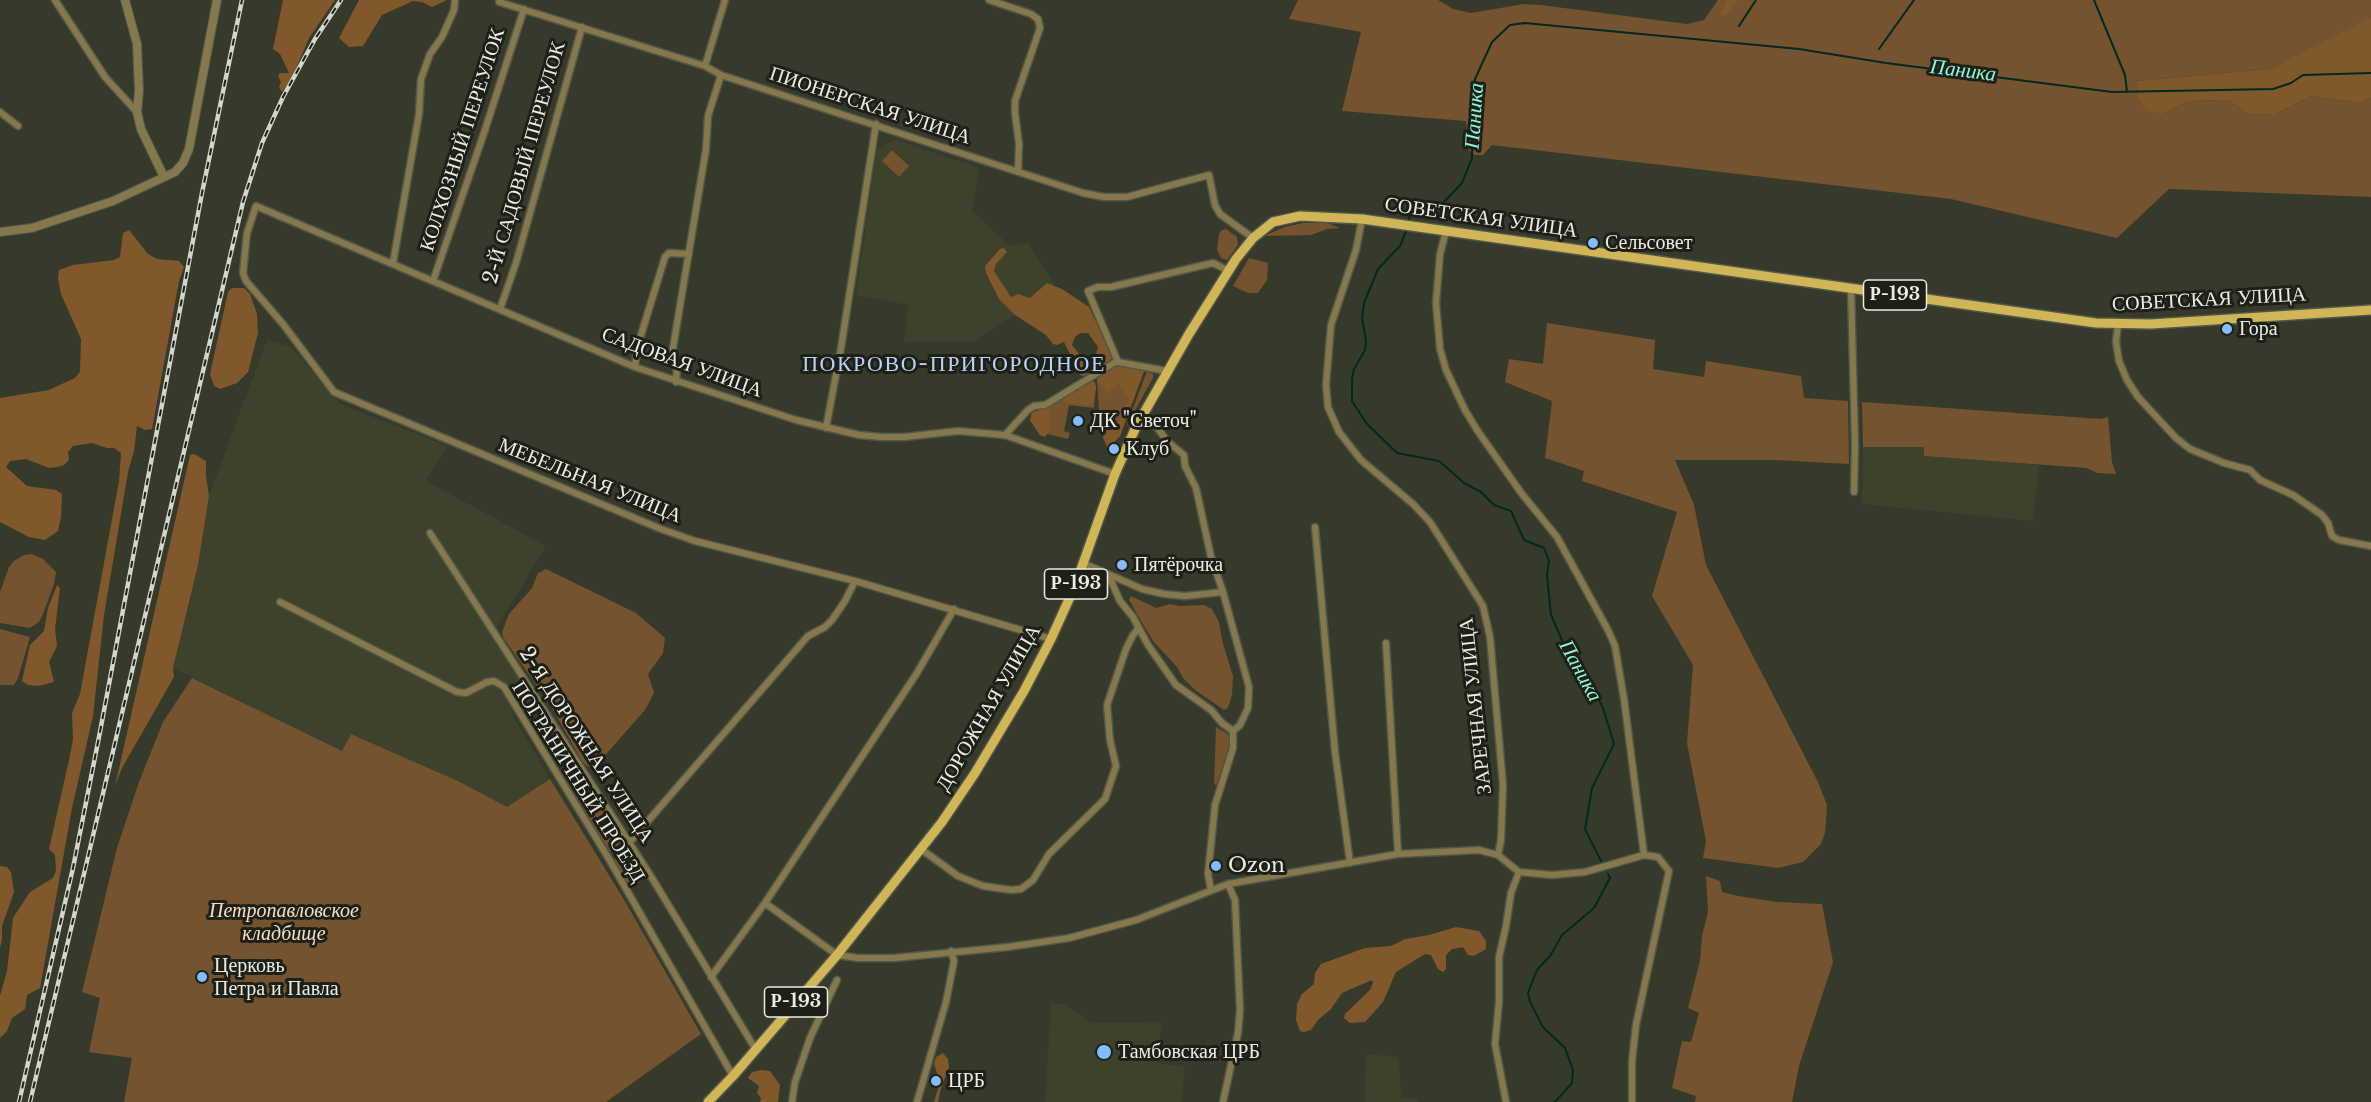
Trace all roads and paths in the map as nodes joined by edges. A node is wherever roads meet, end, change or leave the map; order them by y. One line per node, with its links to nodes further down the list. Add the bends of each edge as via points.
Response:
1 (55, 0): 13 (street, via 105,77)
2 (125, 0): 13 (street, via 140,69)
3 (218, 0): 17 (street, via 189,149 175,172)
4 (455, 0): 25 (street, via 421,80 419,114)
5 (725, 0): 10 (street)
6 (989, 0): 16 (street, via 1031,14 1038,19 1040,28 1015,101)
7 (499, 2): 8 (street, ПИОНЕРСКАЯ УЛИЦА)
8 (524, 9): 9 (street, ПИОНЕРСКАЯ УЛИЦА); 27 (street, КОЛХОЗНЫЙ ПЕРЕУЛОК)
9 (582, 27): 10 (street, ПИОНЕРСКАЯ УЛИЦА); 29 (street, 2-Й САДОВЫЙ ПЕРЕУЛОК)
10 (705, 66): 11 (street, ПИОНЕРСКАЯ УЛИЦА)
11 (721, 75): 14 (street, ПИОНЕРСКАЯ УЛИЦА); 24 (street, via 708,116)
12 (0, 112): 15 (street)
13 (137, 112): 17 (street)
14 (876, 124): 16 (street, ПИОНЕРСКАЯ УЛИЦА); 37 (street)
15 (18, 126)
16 (1018, 172): 23 (street, ПИОНЕРСКАЯ УЛИЦА, via 1104,197 1136,195 1209,175 1220,214)
17 (164, 177): 22 (street, via 103,204 32,228)
18 (256, 206): 25 (street, САДОВАЯ УЛИЦА); 46 (street, МЕБЕЛЬНАЯ УЛИЦА, via 247,233 243,273 246,281 334,392 662,530)
19 (1300, 216): 20 (main road, СОВЕТСКАЯ УЛИЦА / Р-193); 23 (main road, ДОРОЖНАЯ УЛИЦА / Р-193, via 1273,222)
20 (1362, 219): 21 (main road, СОВЕТСКАЯ УЛИЦА / Р-193); 57 (street, ЗАРЕЧНАЯ УЛИЦА, via 1331,325 1328,407 1339,432 1361,460 1430,522 1483,606 1490,637 1503,785)
21 (1446, 231): 28 (main road, СОВЕТСКАЯ УЛИЦА / Р-193); 58 (street, via 1436,303 1446,370 1477,430 1557,537 1611,638 1624,699)
22 (0, 232)
23 (1252, 237): 26 (main road, ДОРОЖНАЯ УЛИЦА / Р-193)
24 (689, 254): 33 (street, via 669,253 665,257 637,348); 35 (street, via 671,360 677,368)
25 (393, 263): 27 (street, САДОВАЯ УЛИЦА)
26 (1228, 271): 32 (street, via 1213,263 1088,291); 34 (main road, ДОРОЖНАЯ УЛИЦА / Р-193)
27 (433, 281): 29 (street, САДОВАЯ УЛИЦА)
28 (1851, 289): 31 (main road, СОВЕТСКАЯ УЛИЦА / Р-193); 40 (street)
29 (500, 309): 33 (street, САДОВАЯ УЛИЦА)
30 (2371, 310): 31 (main road, СОВЕТСКАЯ УЛИЦА / Р-193)
31 (2118, 324): 43 (street, via 2119,361 2127,380 2176,438 2190,449 2250,470 2260,480 2293,495 2322,515 2332,536 2339,540)
32 (1118, 362): 34 (street); 38 (street, via 1045,405 1034,406)
33 (635, 367): 35 (street, САДОВАЯ УЛИЦА)
34 (1167, 371): 36 (main road, ДОРОЖНАЯ УЛИЦА / Р-193)
35 (676, 382): 37 (street, САДОВАЯ УЛИЦА)
36 (1142, 416): 39 (main road, ДОРОЖНАЯ УЛИЦА / Р-193); 47 (street, via 1155,424 1184,456)
37 (826, 428): 38 (street, САДОВАЯ УЛИЦА, via 882,437 958,431)
38 (1005, 435): 39 (street, САДОВАЯ УЛИЦА)
39 (1115, 474): 44 (main road, ДОРОЖНАЯ УЛИЦА / Р-193)
40 (1854, 492)
41 (1316, 527): 59 (street, via 1335,752)
42 (430, 533): 54 (street, 2-Я ДОРОЖНАЯ УЛИЦА)
43 (2371, 546)
44 (1083, 563): 45 (street); 51 (main road, ДОРОЖНАЯ УЛИЦА / Р-193)
45 (1109, 576): 47 (street, via 1164,594); 50 (street)
46 (855, 581): 49 (street, МЕБЕЛЬНАЯ УЛИЦА); 54 (street, via 832,620 808,636)
47 (1223, 592): 53 (street, via 1249,687 1248,708)
48 (280, 602): 69 (street, ПОГРАНИЧНЫЙ ПРОЕЗД, via 457,692 466,693 494,681 504,687)
49 (954, 609): 51 (street, МЕБЕЛЬНАЯ УЛИЦА); 63 (street, via 917,673)
50 (1138, 629): 53 (street, via 1180,690 1211,710); 55 (street, via 1126,649 1107,705 1116,766 1105,799 1048,854 1033,880 1021,889 983,886 958,876)
51 (1052, 639): 55 (main road, ДОРОЖНАЯ УЛИЦА / Р-193, via 975,774)
52 (1386, 643): 56 (street)
53 (1233, 731): 62 (street, via 1233,748 1215,806 1208,874)
54 (629, 843): 66 (street, 2-Я ДОРОЖНАЯ УЛИЦА)
55 (921, 849): 65 (main road, ДОРОЖНАЯ УЛИЦА / Р-193)
56 (1398, 854): 57 (street, via 1479,849); 59 (street)
57 (1498, 855): 60 (street)
58 (1644, 855): 60 (street, via 1585,872 1552,876); 75 (street, via 1658,857 1669,871 1636,1025)
59 (1350, 863): 61 (street)
60 (1519, 872): 74 (street, via 1510,893 1499,957 1495,1044)
61 (1228, 884): 62 (street); 73 (street, via 1235,900 1240,1010)
62 (1211, 890): 64 (street, via 1136,920 1086,934 1008,947)
63 (765, 903): 65 (street); 66 (street)
64 (951, 951): 65 (street, via 894,958); 72 (street, via 954,962 946,1002)
65 (837, 956): 68 (main road, ДОРОЖНАЯ УЛИЦА / Р-193)
66 (711, 977): 68 (street, 2-Я ДОРОЖНАЯ УЛИЦА)
67 (837, 980): 71 (street, via 810,1038)
68 (756, 1050): 69 (main road, ДОРОЖНАЯ УЛИЦА / Р-193)
69 (733, 1076): 70 (main road, ДОРОЖНАЯ УЛИЦА / Р-193)
70 (708, 1102)
71 (792, 1102)
72 (917, 1102)
73 (1223, 1102)
74 (1506, 1102)
75 (1632, 1102)

